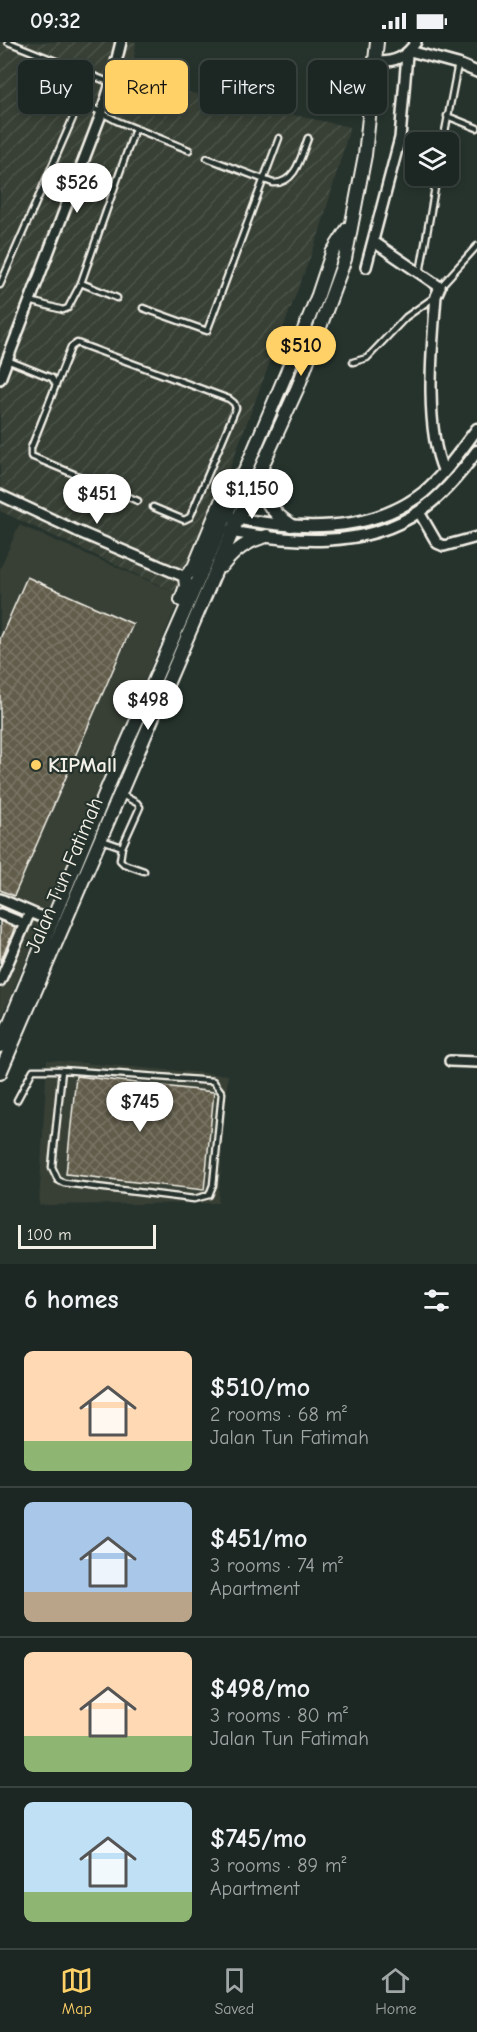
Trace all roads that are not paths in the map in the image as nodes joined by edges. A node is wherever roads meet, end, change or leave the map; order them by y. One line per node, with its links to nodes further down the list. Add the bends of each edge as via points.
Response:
1 (8, 42): 11 (lane)
2 (121, 42): 6 (street)
3 (377, 42): 7 (main road, Jalan Tun Fatimah)
4 (416, 42): 5 (street)
5 (409, 53): 8 (street); 9 (street); 26 (street, via 400,138)
6 (117, 60)
7 (376, 60)
8 (387, 62)
9 (458, 64): 10 (street); 15 (lane)
10 (477, 72)
11 (105, 81)
12 (105, 102): 13 (street)
13 (102, 112): 17 (lane); 31 (lane, via 87,105 76,111); 34 (street)
14 (369, 114): 25 (main road, Jalan Tun Fatimah)
15 (447, 116): 16 (lane); 18 (lane)
16 (477, 128)
17 (135, 129): 21 (lane); 30 (lane)
18 (445, 132)
19 (279, 138): 23 (lane)
20 (308, 138): 23 (lane, via 288,180 273,183)
21 (189, 150)
22 (207, 158): 23 (lane)
23 (262, 179): 35 (lane, via 207,331)
24 (435, 186): 29 (lane)
25 (350, 224): 42 (main road, Jalan Tun Fatimah, via 345,259 298,387); 43 (main road, Jalan Tun Fatimah, via 332,253)
26 (374, 242): 28 (street); 29 (street)
27 (477, 246): 32 (lane)
28 (366, 267)
29 (420, 273): 32 (street)
30 (81, 283): 33 (lane); 34 (lane, via 68,308 63,310)
31 (0, 285)
32 (438, 292): 37 (lane, via 406,317 367,358); 44 (street, via 432,396 434,443)
33 (117, 298)
34 (30, 301): 36 (street)
35 (143, 308)
36 (4, 362): 38 (street); 39 (lane, via 52,378)
37 (353, 362)
38 (0, 379)
39 (56, 385): 46 (lane, via 31,456); 47 (lane, via 71,347 77,343 234,403 236,408 190,517 184,520)
40 (477, 429): 44 (street)
41 (477, 451): 48 (street, via 453,482)
42 (265, 462): 49 (main road, Jalan Tun Fatimah); 50 (main road, via 265,499)
43 (245, 469): 49 (main road, Jalan Tun Fatimah); 54 (main road, via 222,499 194,567)
44 (444, 472): 50 (street, via 424,491 388,514 345,524)
45 (0, 495): 54 (street)
46 (138, 501)
47 (153, 507)
48 (419, 512): 52 (street, via 399,524 336,540); 53 (street, via 436,543 444,546)
49 (232, 518): 50 (street); 51 (main road, Jalan Tun Fatimah)
50 (291, 525)
51 (226, 531): 52 (street); 55 (main road, Jalan Tun Fatimah); 56 (main road, Jalan Tun Fatimah)
52 (267, 536): 55 (main road, via 239,548)
53 (477, 537)
54 (185, 577): 56 (main road)
55 (211, 582): 57 (main road, Jalan Tun Fatimah)
56 (182, 615): 64 (main road, Jalan Tun Fatimah)
57 (120, 794): 58 (main road, Jalan Tun Fatimah); 59 (lane, via 140,807)
58 (101, 840): 59 (lane); 71 (main road, Jalan Tun Fatimah)
59 (122, 846): 60 (lane, via 120,860)
60 (144, 871)
61 (0, 899): 62 (street)
62 (30, 912): 64 (street); 65 (street)
63 (0, 914): 65 (street)
64 (53, 922): 67 (main road, Jalan Tun Fatimah)
65 (25, 924): 66 (street)
66 (0, 981)
67 (0, 1046)
68 (450, 1061): 69 (street)
69 (477, 1062)
70 (62, 1070): 70 (lane, via 213,1081 222,1093 209,1195 194,1198 58,1180 52,1167); 72 (lane, via 33,1070)
71 (0, 1073)
72 (17, 1100)

